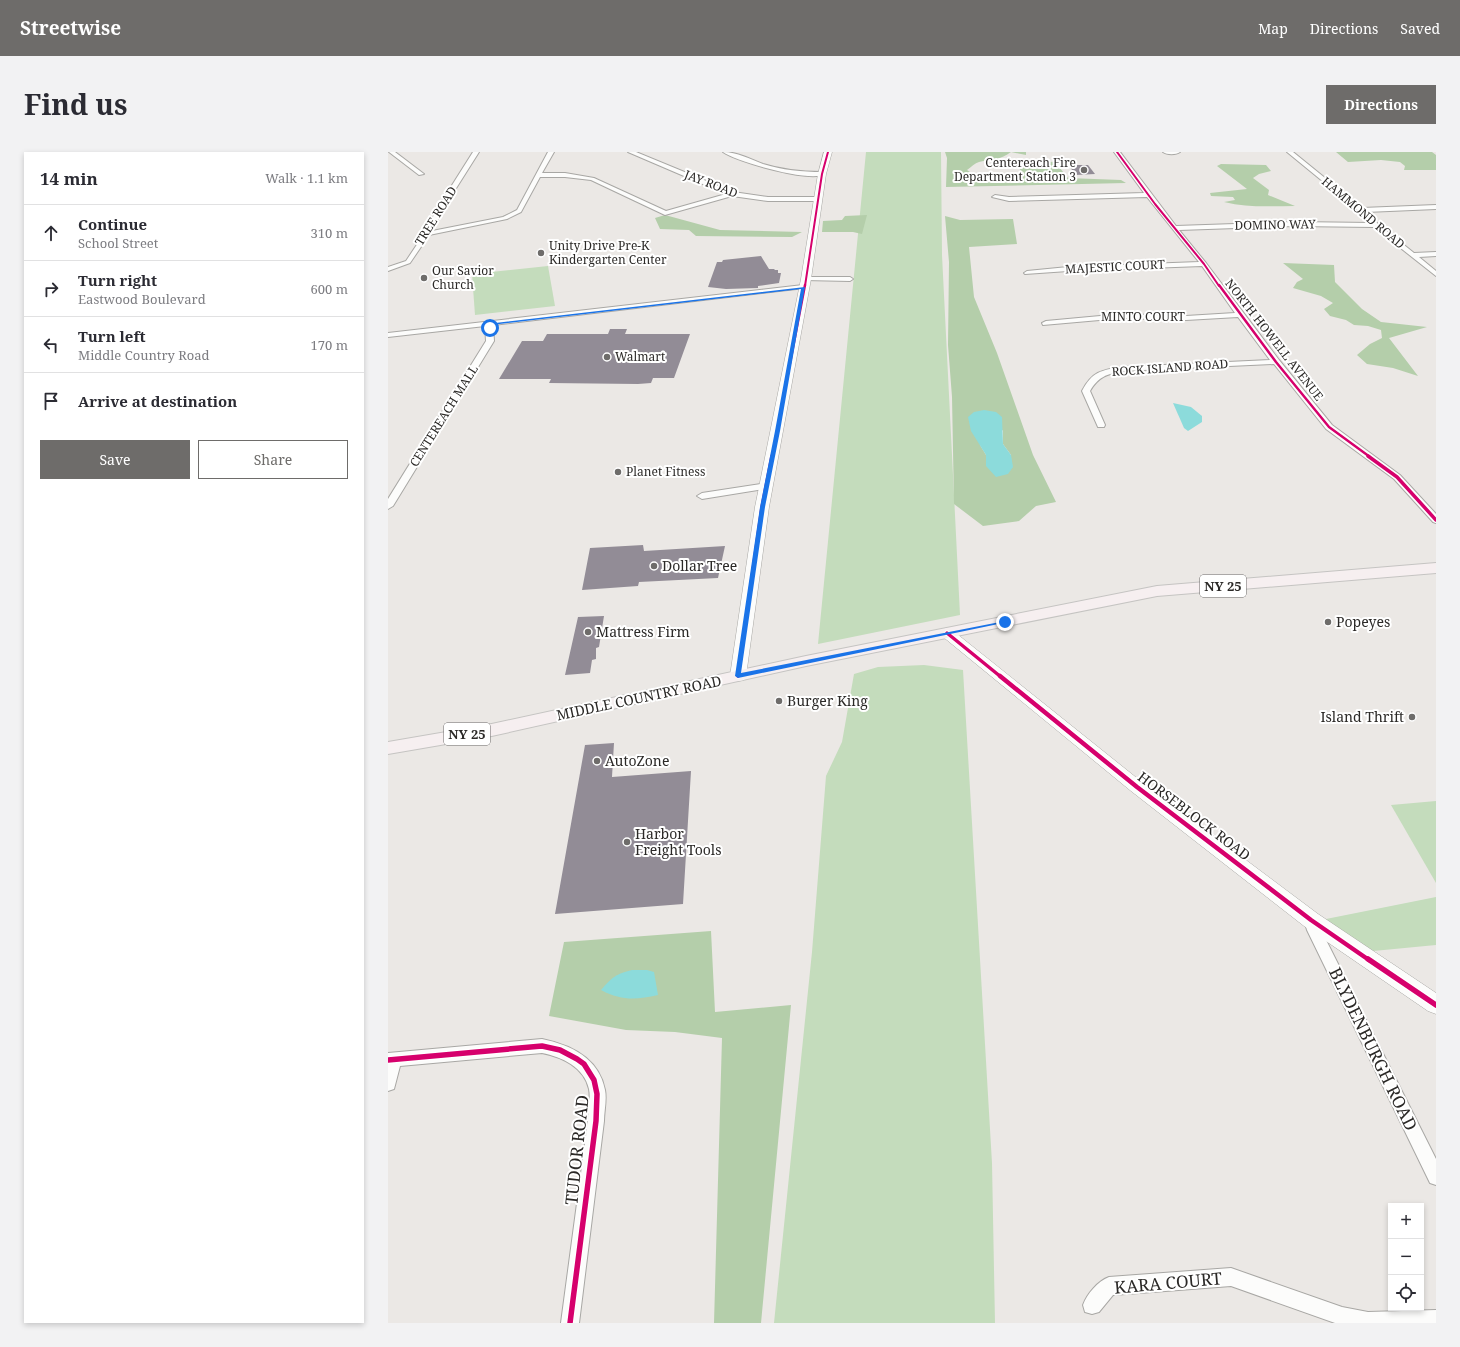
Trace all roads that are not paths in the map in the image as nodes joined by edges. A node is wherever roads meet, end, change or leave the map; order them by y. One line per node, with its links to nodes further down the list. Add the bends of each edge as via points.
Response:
1 (392, 152): 11 (street)
2 (476, 152): 22 (street, TREE ROAD)
3 (551, 152): 13 (street)
4 (631, 152): 14 (street, JAY ROAD)
5 (726, 152): 12 (street, via 772,169)
6 (828, 152): 12 (street)
7 (1117, 152): 15 (street, NORTH HOWELL AVENUE)
8 (1166, 152): 9 (street)
9 (1177, 152)
10 (1290, 152): 19 (street, HAMMOND ROAD)
11 (421, 174)
12 (822, 174): 17 (street)
13 (538, 175): 14 (street, via 592,179 666,213); 22 (street, via 522,208 511,216)
14 (732, 194): 17 (street, JAY ROAD, via 768,199)
15 (1150, 195): 16 (street, via 1009,199); 21 (street, NORTH HOWELL AVENUE)
16 (995, 197)
17 (818, 199): 30 (street)
18 (1436, 207): 19 (street)
19 (1361, 210): 20 (street, HAMMOND ROAD)
20 (1376, 225): 21 (street, DOMINO WAY, via 1295,224); 24 (street, HAMMOND ROAD)
21 (1175, 228): 25 (street, NORTH HOWELL AVENUE)
22 (427, 234): 26 (street, TREE ROAD, via 408,262)
23 (1436, 254): 24 (street)
24 (1414, 255): 28 (street, HAMMOND ROAD)
25 (1204, 264): 27 (street, MAJESTIC COURT); 31 (street, NORTH HOWELL AVENUE)
26 (388, 269)
27 (1027, 273)
28 (1436, 274)
29 (850, 279): 30 (street)
30 (804, 283): 33 (street); 37 (street)
31 (1240, 315): 32 (street, MINTO COURT, via 1186,318 1122,316); 35 (street, NORTH HOWELL AVENUE)
32 (1046, 323)
33 (489, 324): 34 (street); 39 (street, CENTEREACH MALL, via 490,340)
34 (388, 335)
35 (1276, 362): 36 (street, ROCK ISLAND ROAD, via 1122,369 1105,372 1090,382 1086,391); 40 (street, NORTH HOWELL AVENUE, via 1329,427 1397,477)
36 (1101, 425)
37 (767, 486): 38 (street); 43 (street)
38 (702, 496)
39 (388, 506)
40 (1436, 520)
41 (1436, 568): 42 (main road, MIDDLE COUNTRY ROAD / NY 25, via 1157,591)
42 (947, 633): 43 (main road, MIDDLE COUNTRY ROAD / NY 25); 45 (street, HORSEBLOCK ROAD, via 1137,787)
43 (738, 676): 44 (main road, MIDDLE COUNTRY ROAD / NY 25, via 487,731)
44 (388, 748)
45 (1311, 920): 46 (street, HORSEBLOCK ROAD); 49 (street, BLYDENBURGH ROAD)
46 (1436, 1005)
47 (391, 1060): 48 (street); 52 (street, TUDOR ROAD, via 542,1046 567,1052 587,1068 597,1090 596,1121)
48 (388, 1084)
49 (1436, 1177)
50 (1092, 1305): 51 (street, KARA COURT, via 1109,1286 1231,1277 1342,1316 1368,1321)
51 (1436, 1319)
52 (570, 1323)

